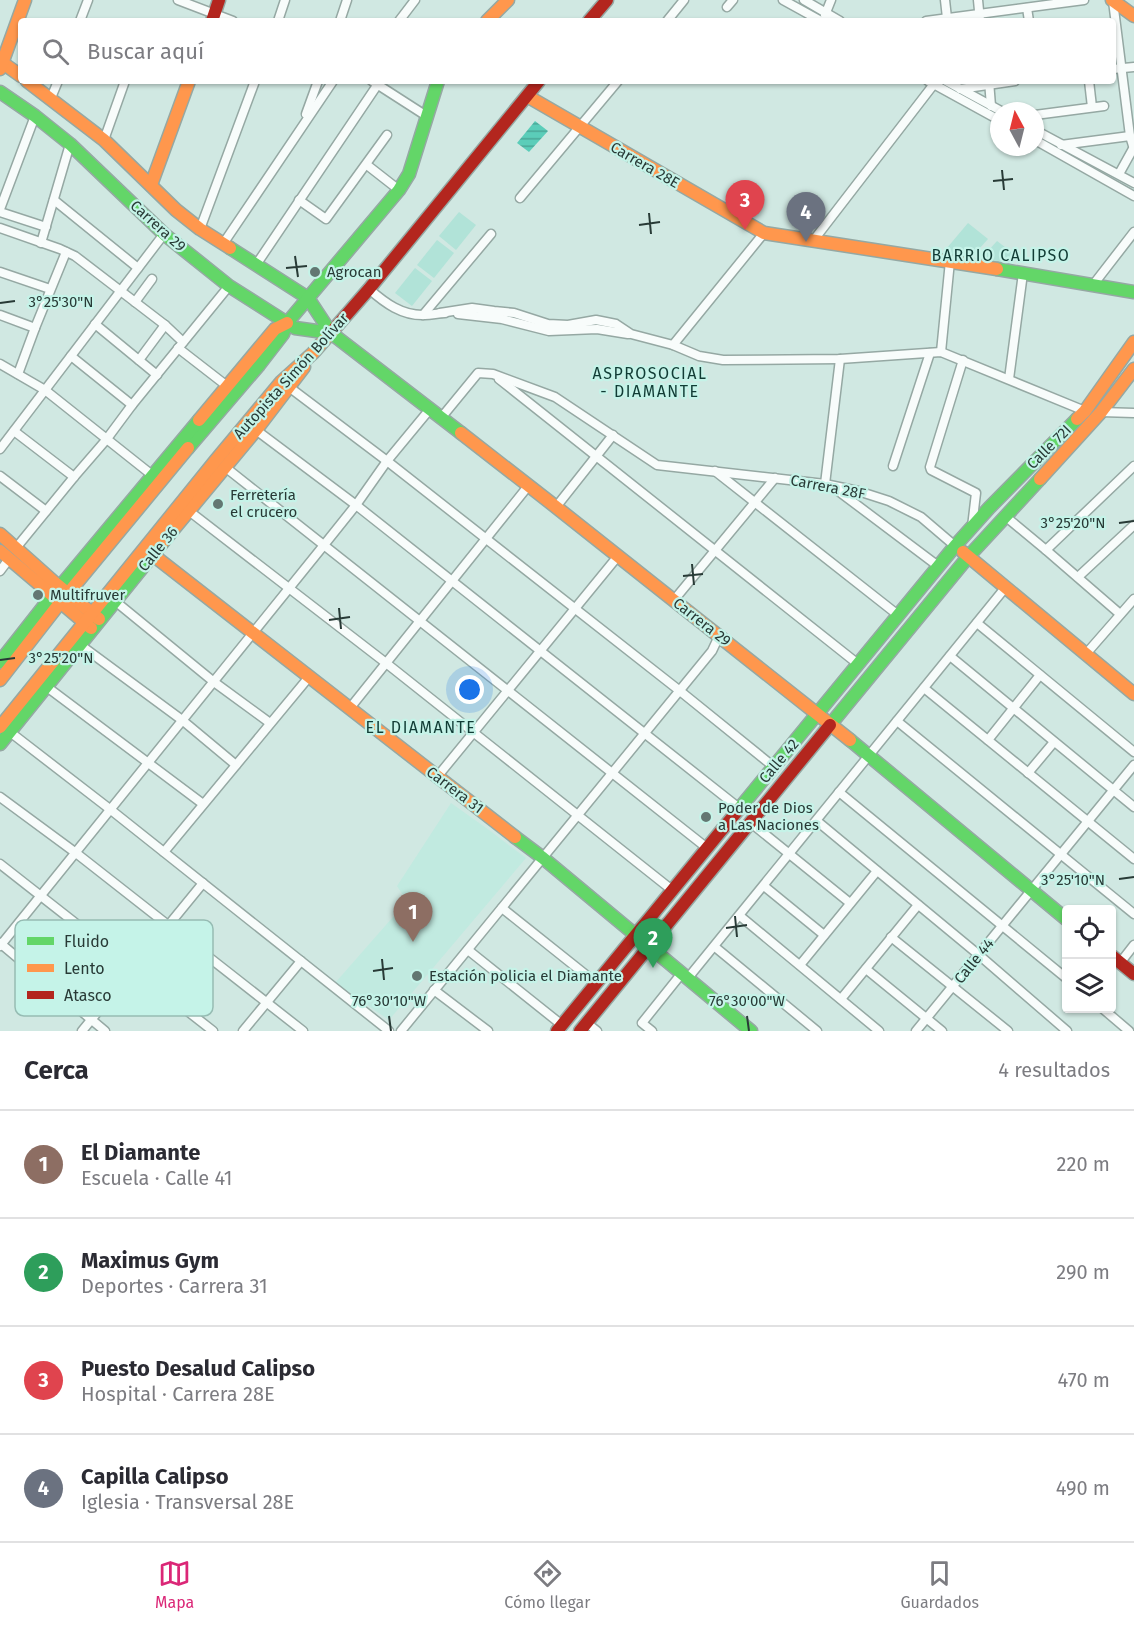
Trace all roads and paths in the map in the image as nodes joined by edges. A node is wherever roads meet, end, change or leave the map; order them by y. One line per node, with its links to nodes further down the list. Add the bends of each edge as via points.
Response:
1 (25, 0): 22 (main road)
2 (88, 0): 23 (street)
3 (178, 0): 20 (street)
4 (219, 0): 20 (main road)
5 (285, 0): 24 (street)
6 (347, 0): 25 (street)
7 (415, 0): 26 (street)
8 (508, 0): 27 (main road)
9 (607, 0): 28 (main road)
10 (684, 0): 29 (street)
11 (783, 0): 30 (street)
12 (804, 0): 30 (street)
13 (831, 0): 30 (street)
14 (945, 0): 31 (street)
15 (978, 0): 21 (street)
16 (1084, 0): 18 (street)
17 (1112, 0): 19 (main road); 33 (street)
18 (1027, 8): 21 (street); 32 (street)
19 (1134, 16)
20 (213, 17)
21 (980, 17): 31 (street)
22 (18, 18)
23 (81, 18)
24 (279, 18)
25 (341, 18)
26 (401, 18)
27 (490, 18)
28 (592, 18)
29 (669, 18)
30 (823, 18)
31 (947, 18)
32 (1029, 18)
33 (1113, 18)
34 (18, 19): 35 (main road)
35 (1, 64): 38 (main road)
36 (1134, 68): 37 (street)
37 (1117, 69): 73 (street)
38 (18, 74)
39 (31, 84): 60 (main road, Carrera 29)
40 (57, 84): 60 (street)
41 (124, 84): 74 (street)
42 (188, 84): 82 (main road)
43 (254, 84): 91 (street)
44 (317, 84): 69 (street)
45 (331, 84): 69 (street)
46 (375, 84): 87 (street)
47 (379, 84): 68 (street)
48 (437, 84): 68 (main road, Autopista Simón Bolívar)
49 (537, 84): 59 (main road, Autopista Simón Bolívar)
50 (616, 84): 70 (street)
51 (930, 84): 96 (street)
52 (933, 84): 66 (street)
53 (951, 84): 57 (street)
54 (984, 84): 57 (street)
55 (989, 84): 61 (street)
56 (1089, 84): 64 (street)
57 (960, 89): 62 (street)
58 (0, 93): 67 (main road, Carrera 29)
59 (527, 96): 70 (main road, Carrera 28E); 109 (main road, Autopista Simón Bolívar)
60 (51, 99): 74 (main road, Carrera 29)
61 (991, 102)
62 (990, 105)
63 (1104, 106): 64 (street)
64 (1092, 107): 65 (street)
65 (1044, 114)
66 (990, 115)
67 (35, 116): 75 (main road, Carrera 29); 88 (street)
68 (428, 117): 83 (main road, Autopista Simón Bolívar, via 409,174)
69 (302, 125): 98 (street)
70 (580, 127): 85 (street); 93 (main road, Carrera 28E)
71 (387, 135): 79 (street)
72 (1044, 135): 77 (street)
73 (1130, 136): 77 (street); 78 (street)
74 (104, 140): 82 (main road, Carrera 29)
75 (70, 144): 86 (street); 94 (main road, Carrera 29)
76 (1044, 145): 84 (street)
77 (1061, 145): 80 (street)
78 (1134, 148): 80 (street)
79 (367, 165): 83 (street); 87 (street, via 326,219)
80 (1119, 174): 81 (street)
81 (1134, 183)
82 (151, 185): 91 (main road, Carrera 29)
83 (399, 190): 112 (main road, Autopista Simón Bolívar)
84 (1134, 196)
85 (520, 198)
86 (54, 200): 90 (street); 102 (street)
87 (300, 200): 101 (street)
88 (0, 210): 90 (street)
89 (0, 228): 97 (street)
90 (46, 229): 97 (street); 99 (street)
91 (200, 229): 98 (main road, Carrera 29)
92 (1134, 232): 106 (street)
93 (765, 233): 96 (main road); 123 (street)
94 (164, 234): 102 (street); 107 (main road, Carrera 29)
95 (491, 234): 115 (street)
96 (813, 240): 100 (main road)
97 (41, 243): 99 (street)
98 (223, 244): 101 (main road, Carrera 29)
99 (63, 251): 108 (street); 110 (street)
100 (950, 261): 104 (main road); 124 (street)
101 (256, 265): 112 (main road, Carrera 29)
102 (138, 268): 110 (street)
103 (0, 272): 108 (street)
104 (1023, 273): 106 (main road); 135 (street)
105 (152, 279): 113 (street)
106 (1093, 285): 111 (main road)
107 (229, 286): 116 (main road, Carrera 29); 122 (street)
108 (50, 289): 119 (street)
109 (369, 289): 115 (street, via 403,312); 120 (main road, Autopista Simón Bolívar)
110 (120, 292): 113 (street); 117 (street)
111 (1134, 292)
112 (308, 298): 116 (main road, Autopista Simón Bolívar); 120 (main road, Carrera 29)
113 (135, 302): 118 (street)
114 (0, 315): 119 (street)
115 (423, 315): 123 (street, via 472,309 514,313 548,324 596,320)
116 (287, 323): 120 (main road, Carrera 29); 137 (main road, via 275,329); 167 (main road, Autopista Simón Bolívar, via 259,365)
117 (95, 324): 126 (street); 128 (street)
118 (165, 325): 122 (street); 128 (street)
119 (35, 328): 132 (street)
120 (331, 333): 136 (main road, Autopista Simón Bolívar); 140 (main road, Carrera 29)
121 (1134, 342): 141 (main road, Calle 72I)
122 (181, 345): 134 (street); 137 (street)
123 (673, 345): 127 (street, via 699,356 723,360)
124 (940, 352): 125 (street); 129 (street)
125 (930, 353): 127 (street); 152 (street)
126 (71, 356): 138 (street); 139 (street)
127 (840, 359): 160 (street)
128 (138, 360): 134 (street)
129 (963, 360): 135 (street); 170 (street, via 930,467 976,493)
130 (0, 364): 132 (street)
131 (1134, 369): 142 (main road, Calle 72I)
132 (18, 374): 138 (street)
133 (493, 374): 144 (street, Carrera 28F, via 478,373); 147 (street, Carrera 28F, via 555,397); 150 (street)
134 (157, 375): 139 (street)
135 (1009, 379): 141 (street)
136 (285, 385): 145 (main road, Calle 36); 151 (street); 164 (main road, Autopista Simón Bolívar)
137 (227, 386): 156 (main road)
138 (45, 390): 146 (street); 148 (street)
139 (132, 405): 148 (street)
140 (430, 410): 144 (main road, Carrera 29); 151 (street)
141 (1085, 411): 170 (main road, Calle 72I)
142 (1101, 412): 143 (street); 168 (main road, Calle 72I)
143 (1134, 413)
144 (441, 418): 161 (main road, Carrera 29)
145 (256, 430): 153 (main road, Calle 36); 163 (street)
146 (14, 431): 149 (street); 158 (street)
147 (613, 435): 150 (street); 155 (street, Carrera 28F, via 657,465)
148 (106, 440): 156 (street); 158 (street)
149 (0, 449)
150 (596, 457): 165 (street); 176 (street)
151 (387, 461): 163 (street); 172 (street)
152 (893, 466)
153 (225, 467): 164 (main road, Calle 36); 173 (street)
154 (1132, 467): 177 (street)
155 (715, 471): 159 (street, Carrera 28F); 162 (street)
156 (152, 475): 167 (main road)
157 (0, 476): 166 (street)
158 (74, 477): 166 (street)
159 (775, 478): 160 (street, Carrera 28F); 162 (street)
160 (827, 484): 174 (street, Carrera 28F, via 889,501 921,517); 182 (street)
161 (529, 485): 165 (main road, Carrera 29); 172 (street)
162 (755, 502): 176 (street); 194 (street)
163 (356, 505): 173 (street); 185 (street)
164 (185, 507): 179 (main road, Calle 36); 186 (street); 195 (main road, Autopista Simón Bolívar)
165 (556, 507): 180 (main road, Carrera 29)
166 (46, 511): 175 (street)
167 (129, 512): 188 (main road, Autopista Simón Bolívar)
168 (1005, 516): 177 (street); 181 (main road, Calle 72I)
169 (1134, 525): 184 (street)
170 (972, 527): 174 (main road, Calle 72I)
171 (0, 534): 175 (main road)
172 (486, 539): 185 (street); 192 (street)
173 (324, 545): 186 (street); 196 (street)
174 (955, 546): 181 (main road, Carrera 28F); 182 (main road, Calle 42)
175 (16, 548): 188 (main road)
176 (715, 550): 190 (street); 206 (street)
177 (1046, 550): 184 (street)
178 (5, 555): 183 (street); 188 (main road)
179 (153, 555): 191 (main road, Calle 36); 198 (main road, Carrera 31)
180 (618, 555): 190 (main road, Carrera 29); 192 (street)
181 (968, 557): 187 (main road, Carrera 28F); 223 (main road, Calle 42)
182 (938, 566): 194 (main road, Calle 42)
183 (0, 571)
184 (1078, 577): 193 (street)
185 (452, 581): 196 (street); 201 (street)
186 (289, 587): 198 (street); 205 (street)
187 (1005, 588): 197 (street); 202 (main road, Carrera 28F)
188 (60, 594): 195 (main road); 204 (main road); 210 (main road, Autopista Simón Bolívar)
189 (1134, 599): 193 (street)
190 (674, 600): 199 (main road, Carrera 29)
191 (115, 601): 195 (main road, Calle 36); 211 (street)
192 (575, 608): 201 (street); 215 (street)
193 (1120, 614): 202 (street)
194 (898, 615): 206 (main road, Calle 42)
195 (92, 621): 200 (main road, Calle 36); 207 (main road, Autopista Simón Bolívar)
196 (420, 621): 205 (street); 214 (street)
197 (977, 623): 203 (street); 208 (street)
198 (252, 633): 209 (main road, Carrera 31); 211 (street)
199 (719, 636): 215 (street); 219 (main road, Carrera 29)
200 (79, 645): 207 (main road, Calle 36); 220 (street)
201 (540, 651): 214 (street); 226 (street)
202 (1085, 655): 216 (main road, Carrera 28F)
203 (950, 656): 213 (street); 218 (street)
204 (0, 662)
205 (386, 663): 217 (street); 225 (street)
206 (858, 664): 219 (main road, Calle 42)
207 (58, 665): 212 (main road, Calle 36); 224 (main road, Autopista Simón Bolívar)
208 (1040, 675): 218 (street); 230 (street)
209 (309, 676): 217 (main road, Carrera 31); 222 (street)
210 (0, 679)
211 (214, 682): 220 (street); 222 (street)
212 (47, 687): 224 (main road, Calle 36); 232 (street)
213 (924, 688): 221 (street); 227 (street)
214 (508, 690): 225 (street); 236 (street)
215 (680, 691): 226 (street); 235 (street)
216 (1134, 694)
217 (350, 708): 238 (main road, Carrera 31)
218 (1013, 708): 227 (street); 228 (street)
219 (818, 714): 223 (main road, Carrera 29); 235 (main road, Calle 42)
220 (182, 720): 232 (street); 233 (street)
221 (897, 720): 231 (street); 254 (street)
222 (270, 723): 233 (street)
223 (831, 725): 231 (main road, Carrera 29); 249 (main road, Calle 42)
224 (5, 730): 229 (main road, Calle 36); 245 (street)
225 (474, 733): 238 (street); 246 (street)
226 (645, 733): 236 (street); 244 (street)
227 (988, 740): 237 (street)
228 (1054, 742): 237 (street); 239 (street)
229 (0, 744)
230 (1134, 752)
231 (868, 757): 240 (street); 262 (main road, Carrera 29)
232 (148, 762): 242 (street); 245 (street)
233 (236, 765): 242 (street)
234 (1134, 765): 239 (street, Calle 44)
235 (774, 767): 244 (main road, Calle 42)
236 (613, 773): 246 (street); 250 (street)
237 (1028, 773): 248 (street)
238 (437, 777): 255 (main road, Carrera 31)
239 (1113, 790): 243 (street); 248 (street, Calle 44)
240 (839, 792): 247 (street); 275 (street)
241 (0, 797): 252 (street)
242 (203, 804): 251 (street)
243 (1134, 807)
244 (739, 808): 250 (main road, Calle 42)
245 (111, 810): 251 (street); 252 (street)
246 (578, 815): 255 (street); 261 (street)
247 (817, 821): 253 (street); 258 (street)
248 (1088, 822): 254 (street, Calle 44); 256 (street)
249 (751, 823): 253 (street); 281 (main road, Calle 42)
250 (707, 848): 261 (main road, Calle 42)
251 (164, 852): 259 (street)
252 (76, 853): 263 (street); 272 (street)
253 (789, 854): 260 (street); 264 (street)
254 (1061, 855): 262 (street, Calle 44); 267 (street)
255 (543, 858): 266 (street); 277 (main road, Carrera 31)
256 (1134, 859)
257 (0, 864): 263 (street)
258 (877, 871): 264 (street); 265 (street)
259 (203, 883): 273 (street); 288 (street)
260 (764, 886): 268 (street); 276 (street)
261 (672, 890): 277 (main road, Calle 42)
262 (1032, 891): 269 (main road, Carrera 29); 275 (street, Calle 44)
263 (40, 895): 270 (street); 271 (street)
264 (850, 903): 276 (street)
265 (918, 905): 278 (street); 284 (street)
266 (502, 908): 283 (street); 294 (street)
267 (1134, 914)
268 (740, 916): 282 (street); 289 (street)
269 (1062, 916)
270 (20, 920)
271 (72, 920)
272 (160, 920)
273 (173, 920)
274 (15, 926): 279 (street)
275 (1004, 926): 284 (street, Calle 44); 293 (street)
276 (824, 934): 289 (street)
277 (636, 935): 281 (main road, Carrera 31); 294 (main road, Calle 42)
278 (891, 937): 290 (street); 295 (street)
279 (1, 944): 285 (street)
280 (1134, 945): 286 (street)
281 (650, 946): 292 (main road, Carrera 31); 306 (main road, Calle 42)
282 (715, 947): 292 (street); 317 (street)
283 (468, 950): 296 (street); 305 (street)
284 (979, 955): 295 (street, Calle 44); 322 (street)
285 (15, 956)
286 (1116, 959): 291 (main road)
287 (213, 961): 298 (street)
288 (301, 961): 298 (street); 313 (street)
289 (800, 965): 297 (street)
290 (866, 969): 297 (street); 303 (street)
291 (1134, 974)
292 (685, 975): 307 (main road, Carrera 31); 316 (street, via 642,1023)
293 (1062, 975)
294 (596, 983): 305 (main road, Calle 42)
295 (953, 987): 303 (street, Calle 44); 321 (street)
296 (434, 990): 314 (street); 315 (street)
297 (841, 999): 318 (street)
298 (267, 1003): 311 (street); 312 (street)
299 (1108, 1013): 323 (street)
300 (86, 1016): 304 (street)
301 (94, 1016): 304 (street)
302 (194, 1016): 310 (street)
303 (927, 1018): 319 (street, Calle 44); 320 (street)
304 (91, 1020): 308 (street); 309 (street)
305 (559, 1028)
306 (588, 1028)
307 (744, 1029)
308 (82, 1031)
309 (105, 1031)
310 (213, 1031)
311 (243, 1031)
312 (303, 1031)
313 (389, 1031)
314 (401, 1031)
315 (488, 1031)
316 (652, 1031)
317 (817, 1031)
318 (879, 1031)
319 (916, 1031)
320 (942, 1031)
321 (1008, 1031)
322 (1067, 1031)
323 (1129, 1031)

